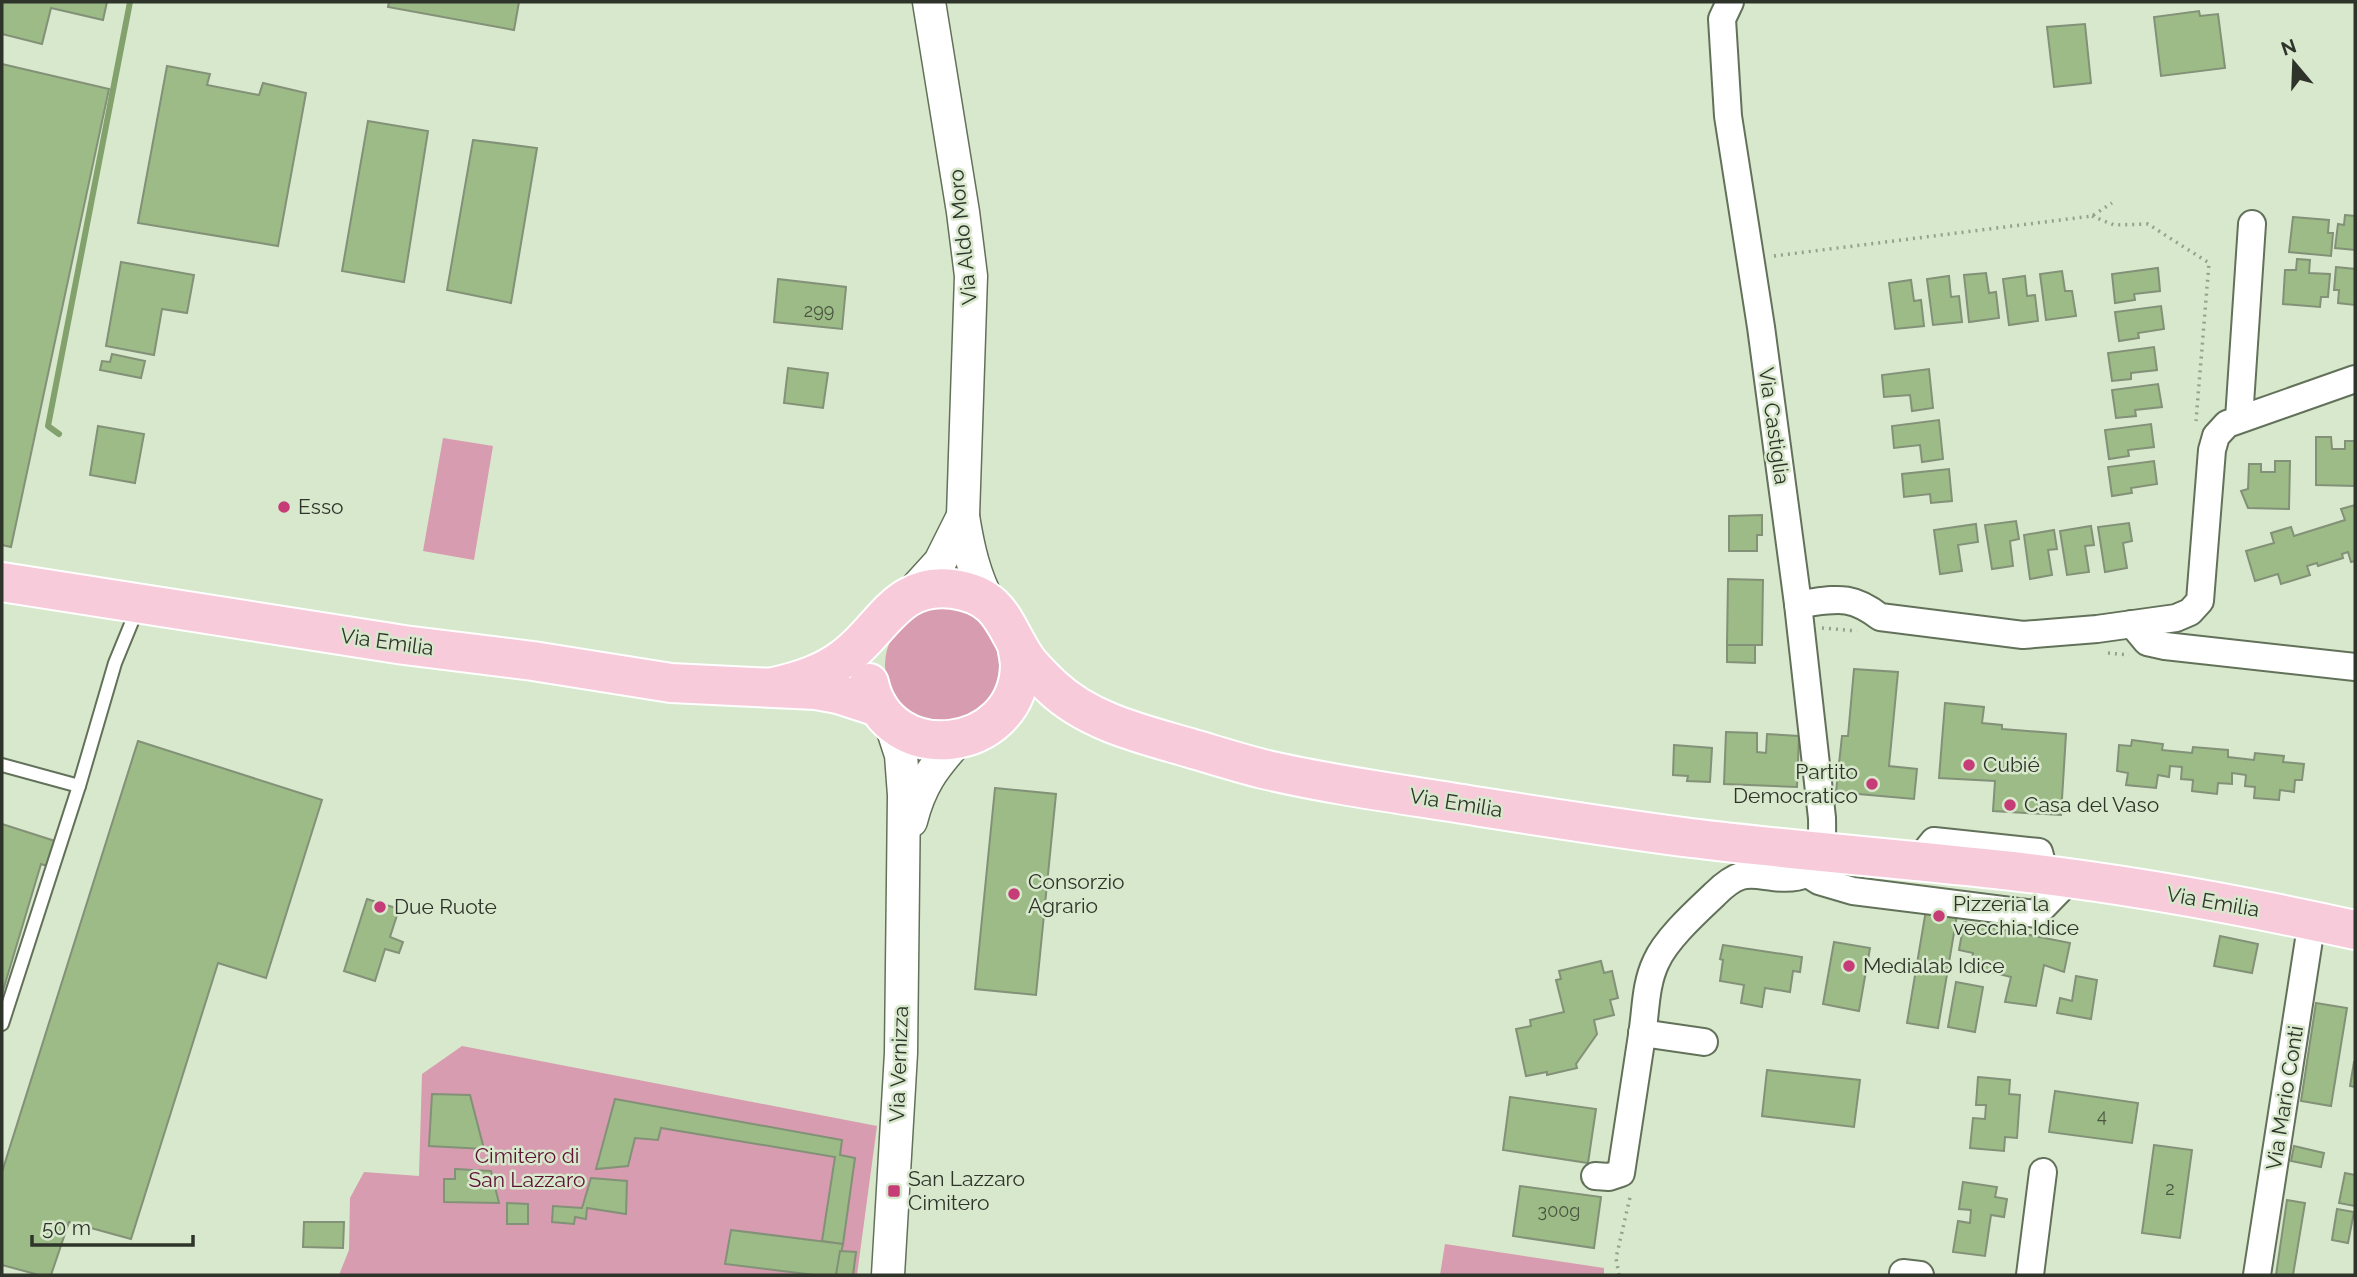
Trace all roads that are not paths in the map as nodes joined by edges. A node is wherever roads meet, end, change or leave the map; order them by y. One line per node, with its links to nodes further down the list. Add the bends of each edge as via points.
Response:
1 (929, 2): 6 (street, Via Aldo Moro, via 971,276)
2 (1730, 2): 11 (street, Via Castiglia, via 1722,19 1728,116)
3 (2252, 224): 5 (street)
4 (2355, 379): 5 (street)
5 (2239, 419): 13 (street, via 2216,436 2212,450 2200,601 2176,618)
6 (963, 516): 8 (street, Via Aldo Moro, via 940,562); 9 (street, Via Aldo Moro, via 968,551)
7 (2, 582): 10 (main road, Via Emilia)
8 (910, 595): 9 (main road, Via Emilia, via 950,588); 12 (main road, Via Emilia)
9 (989, 603): 14 (main road, Via Emilia, via 1007,622)
10 (140, 604): 16 (main road, Via Emilia, via 671,682); 22 (lane, via 115,663)
11 (1798, 604): 13 (street, via 1849,599 1880,617 2023,635); 25 (street, Via Castiglia, via 1822,829)
12 (880, 621): 16 (main road, Via Emilia, via 860,645 826,670); 17 (main road, Via Emilia, via 871,636 866,673 870,691)
13 (2132, 624): 15 (street, via 2147,642 2165,646)
14 (1017, 645): 18 (main road, Via Emilia, via 1029,664 1069,702); 19 (main road, Via Emilia, via 1017,687)
15 (2355, 667)
16 (774, 687): 17 (main road, Via Emilia, via 838,694)
17 (884, 714): 20 (main road, Via Emilia, via 910,735); 24 (street, Via Vernizza, via 901,755)
18 (1099, 718): 19 (main road, Via Emilia, via 1043,713); 23 (main road, Via Emilia, via 1263,769)
19 (995, 722): 20 (main road, Via Emilia)
20 (957, 741): 24 (street, Via Vernizza, via 923,785)
21 (2, 765): 22 (lane)
22 (79, 786): 30 (lane)
23 (1691, 838): 25 (main road, Via Emilia); 27 (street, via 1712,856)
24 (903, 853): 35 (street, Via Vernizza, via 901,1053)
25 (1814, 863): 26 (main road, Via Emilia, via 1917,862); 26 (street, Via Emilia, via 1819,881 1853,891 2036,914); 27 (street, Via Emilia, via 1792,879 1741,876)
26 (2058, 877): 28 (main road, Via Emilia)
27 (1718, 890): 31 (street, Via Emilia, via 1657,959)
28 (2312, 920): 29 (main road, Via Emilia); 37 (street, Via Mario Conti)
29 (2355, 930)
30 (2, 1024)
31 (1643, 1033): 32 (street); 34 (street, Via Emilia)
32 (1704, 1042)
33 (2043, 1172): 36 (street)
34 (1608, 1175)
35 (888, 1275)
36 (2030, 1275)
37 (2257, 1275)

